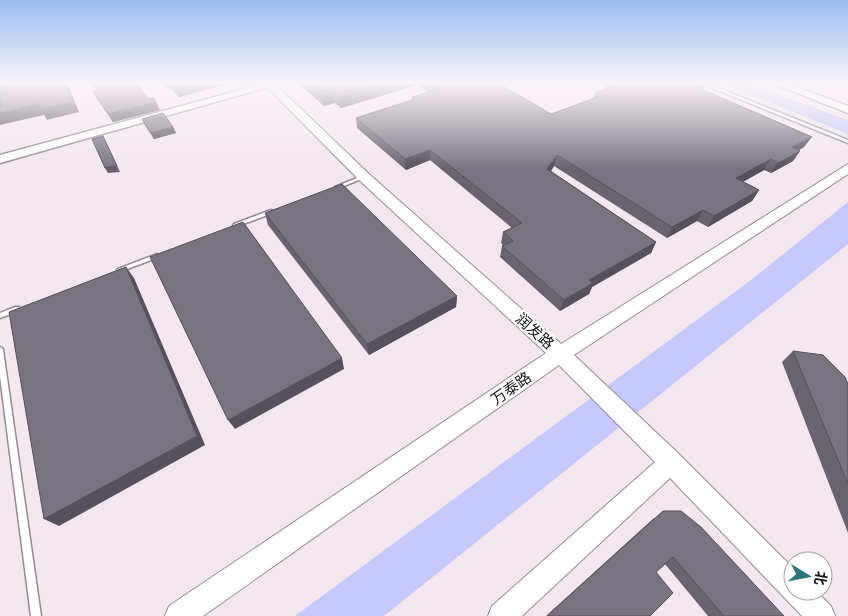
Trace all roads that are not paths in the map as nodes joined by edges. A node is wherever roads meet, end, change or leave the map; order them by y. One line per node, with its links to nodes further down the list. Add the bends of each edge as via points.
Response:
1 (171, 112): 5 (street)
2 (299, 112): 7 (main road, 润发路)
3 (773, 112): 4 (lane)
4 (848, 142)
5 (0, 159)
6 (848, 168): 16 (main road, 万泰路)
7 (364, 177): 8 (lane); 16 (main road, 润发路)
8 (326, 191)
9 (280, 209): 10 (lane)
10 (233, 227)
11 (168, 252): 12 (lane)
12 (112, 273)
13 (28, 305): 14 (lane)
14 (0, 316)
15 (0, 350): 20 (lane)
16 (560, 354): 17 (main road, 润发路); 21 (main road, 万泰路)
17 (671, 462): 18 (main road, 润发路); 22 (main road)
18 (783, 577)
19 (806, 601): 23 (main road)
20 (36, 616)
21 (179, 616)
22 (502, 616)
23 (821, 616)

